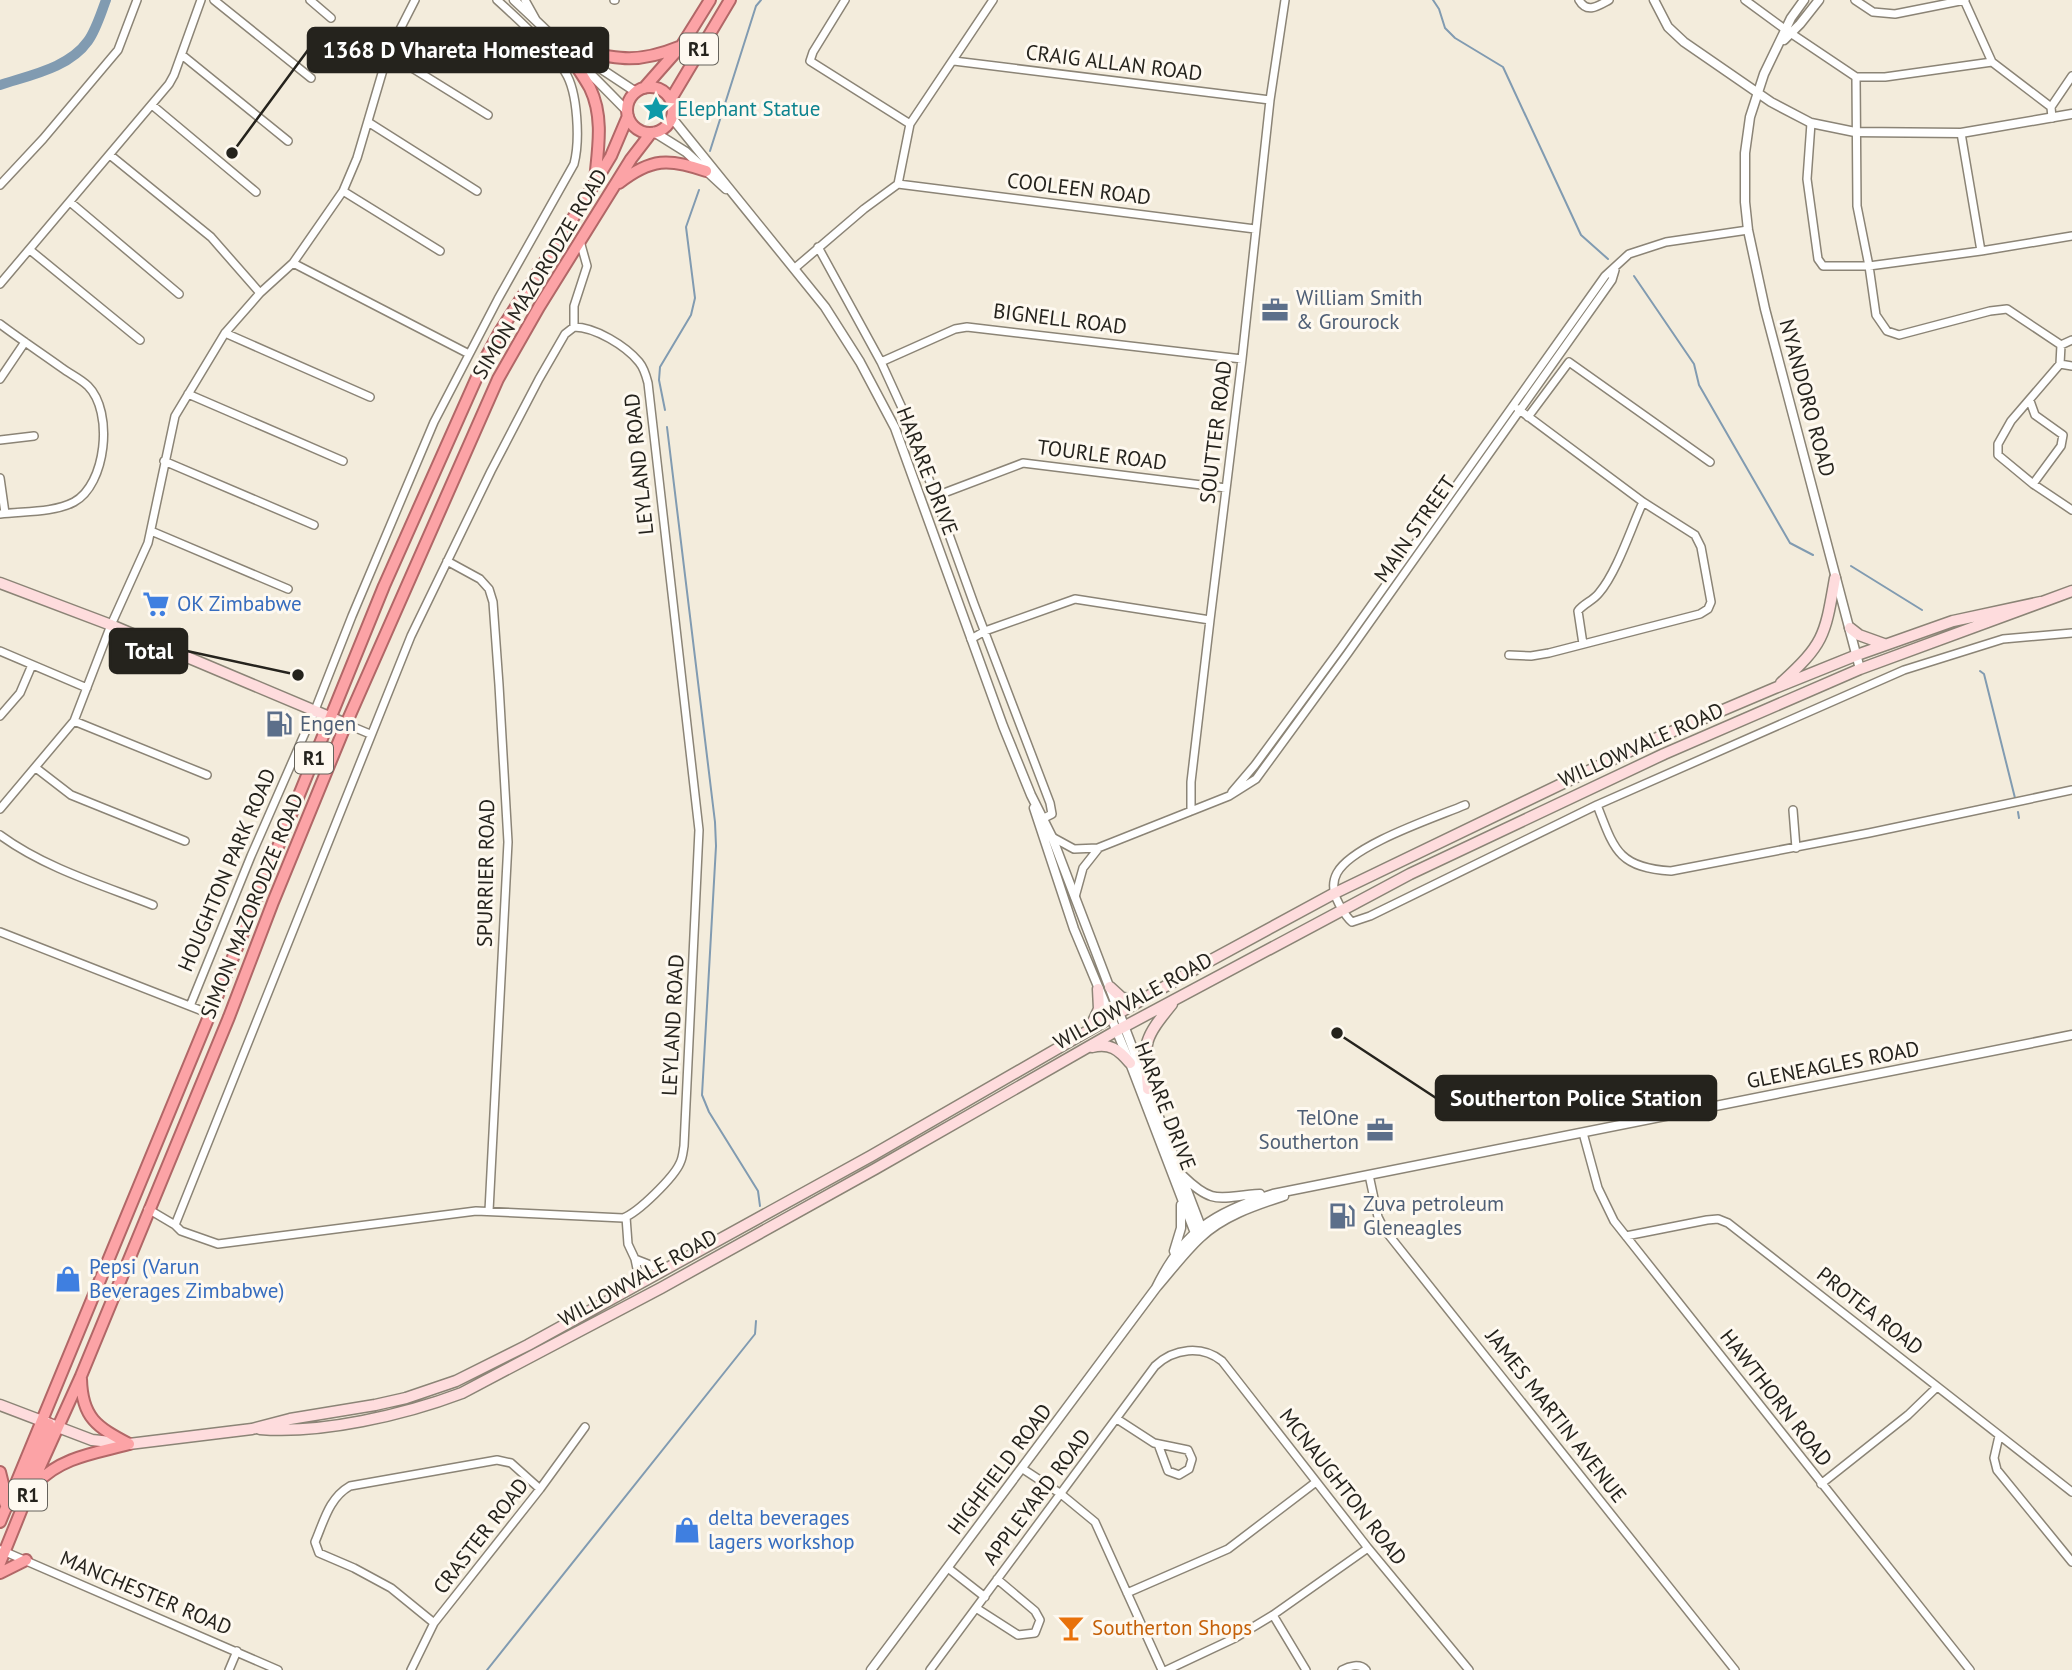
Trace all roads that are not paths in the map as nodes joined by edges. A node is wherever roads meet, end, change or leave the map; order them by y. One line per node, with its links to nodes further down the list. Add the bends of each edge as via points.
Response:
1 (138, 0): 56 (street, via 118,50)
2 (201, 0): 28 (street)
3 (214, 0): 33 (street)
4 (310, 0): 22 (street)
5 (415, 0): 26 (street)
6 (497, 0): 84 (street, HOUGHTON PARK ROAD, via 565,71 573,93 578,142 575,163)
7 (514, 0): 23 (street)
8 (525, 0): 23 (street)
9 (710, 0): 25 (highway, R1)
10 (730, 0): 36 (highway, R1)
11 (845, 0): 47 (street, via 810,61)
12 (993, 0): 29 (street)
13 (1285, 0): 37 (street, SOUTTER ROAD)
14 (1579, 0): 15 (street, via 1589,8)
15 (1609, 0)
16 (1654, 0): 35 (street, via 1675,35)
17 (1745, 0): 24 (street)
18 (1804, 0): 24 (street)
19 (1819, 0): 24 (street)
20 (1855, 0): 21 (street, via 1872,12 1895,15)
21 (1964, 1): 30 (street)
22 (331, 18)
23 (536, 21): 27 (street)
24 (1788, 32): 32 (street); 35 (street)
25 (682, 46): 27 (highway, via 639,59); 34 (highway, R1)
26 (388, 53): 42 (street); 45 (street)
27 (573, 53): 34 (street); 40 (street); 54 (highway, via 598,112)
28 (182, 55): 38 (street); 51 (street)
29 (954, 61): 37 (street, CRAIG ALLAN ROAD); 47 (street)
30 (1992, 62): 32 (street); 39 (street)
31 (2072, 76): 39 (street)
32 (1856, 77): 48 (street)
33 (311, 78)
34 (640, 90): 36 (highway, R1, via 659,89); 40 (highway, SIMON MAZORODZE ROAD / R1, via 629,100)
35 (1757, 93): 46 (street); 64 (street, NYANDORO ROAD, via 1747,132)
36 (671, 99): 43 (highway)
37 (1270, 100): 63 (street, SOUTTER ROAD)
38 (152, 105): 52 (street); 60 (street)
39 (2051, 107): 44 (street)
40 (628, 113): 49 (highway, via 637,129); 54 (highway, SIMON MAZORODZE ROAD / R1)
41 (2072, 114): 44 (street)
42 (488, 115)
43 (672, 118): 49 (highway, SIMON MAZORODZE ROAD / R1); 61 (street, HARARE DRIVE)
44 (2052, 118): 50 (street)
45 (368, 122): 58 (street); 59 (street)
46 (1811, 122): 48 (street); 72 (street, via 1807,179 1818,259 1828,267)
47 (910, 124): 55 (street)
48 (1855, 132): 50 (street); 72 (street, via 1856,201)
49 (653, 133): 53 (street, HARARE DRIVE, via 679,146); 57 (highway, SIMON MAZORODZE ROAD / R1)
50 (1961, 133): 70 (street)
51 (288, 141)
52 (110, 155): 62 (street); 75 (street, via 211,237)
53 (706, 172): 57 (highway, via 665,161 638,170); 61 (street, HARARE DRIVE)
54 (595, 183): 127 (highway, SIMON MAZORODZE ROAD / R1, via 485,359)
55 (898, 184): 63 (street, COOLEEN ROAD); 67 (street)
56 (0, 185)
57 (613, 188): 66 (highway, SIMON MAZORODZE ROAD / R1)
58 (343, 191): 69 (street); 71 (street)
59 (477, 191)
60 (256, 192)
61 (731, 193): 73 (street, HARARE DRIVE)
62 (70, 202): 68 (street); 76 (street)
63 (1255, 229): 85 (street, SOUTTER ROAD)
64 (1748, 230): 93 (street, MAIN STREET, via 1666,242 1629,254); 110 (street, NYANDORO ROAD)
65 (2072, 236): 70 (street)
66 (580, 241): 78 (street, via 587,266 574,306); 136 (highway, SIMON MAZORODZE ROAD / R1, via 498,379)
67 (818, 247): 73 (street); 86 (street)
68 (30, 250): 74 (street); 80 (street)
69 (440, 251)
70 (1982, 251): 72 (street)
71 (293, 263): 75 (street); 84 (street)
72 (1870, 265): 83 (street, via 1876,315 1893,334 2007,309)
73 (795, 268): 120 (street, HARARE DRIVE, via 860,362 895,428)
74 (0, 284)
75 (260, 293): 79 (street)
76 (179, 294)
77 (0, 324): 82 (street)
78 (574, 327): 109 (street, via 565,334 539,379); 179 (street, LEYLAND ROAD, via 589,329 629,353 642,366 648,383 698,818 683,1154 674,1172)
79 (225, 333): 90 (street); 91 (street)
80 (140, 340)
81 (2072, 341): 83 (street)
82 (25, 342): 89 (street); 106 (street, via 88,386 101,408 104,439 95,475 83,496 65,506)
83 (2061, 345): 87 (street)
84 (469, 354): 124 (street, HOUGHTON PARK ROAD, via 434,422)
85 (1242, 359): 86 (street, BIGNELL ROAD, via 967,327); 102 (street, SOUTTER ROAD)
86 (881, 362): 103 (street)
87 (2060, 364): 88 (street); 92 (street)
88 (2072, 366)
89 (0, 379)
90 (188, 394): 97 (street, via 171,425); 98 (street)
91 (370, 397)
92 (2030, 401): 101 (street, via 2035,415 2063,435 2061,446); 101 (street, via 2011,421 1998,444 1998,455)
93 (1517, 409): 94 (street); 146 (street, MAIN STREET, via 1263,771 1242,789)
94 (1528, 417): 99 (street, via 1569,362); 104 (street)
95 (34, 436): 96 (street)
96 (0, 440)
97 (164, 461): 107 (street); 108 (street)
98 (343, 461)
99 (1710, 462)
100 (0, 478): 106 (street)
101 (2034, 484): 105 (street)
102 (1226, 488): 103 (street, TOURLE ROAD, via 1023,463); 115 (street, SOUTTER ROAD)
103 (936, 496): 118 (street)
104 (1643, 502): 121 (street, via 1607,582 1578,611); 121 (street, via 1695,535 1710,606 1700,614)
105 (2072, 510)
106 (2, 514)
107 (314, 525)
108 (151, 531): 112 (street); 116 (street)
109 (447, 561): 137 (street); 178 (street, SPURRIER ROAD, via 489,589 499,685 508,842)
110 (1835, 578): 117 (street, NYANDORO ROAD); 131 (main road, via 1819,643)
111 (0, 583): 116 (main road)
112 (288, 589)
113 (2072, 591): 114 (main road, WILLOWVALE ROAD)
114 (2041, 601): 122 (main road, WILLOWVALE ROAD, via 1953,621); 129 (main road, WILLOWVALE ROAD)
115 (1210, 620): 118 (street, via 1075,599); 146 (street, SOUTTER ROAD)
116 (111, 625): 130 (street); 132 (main road)
117 (1850, 628): 122 (main road); 126 (street, NYANDORO ROAD)
118 (985, 631): 120 (street); 147 (street, via 1050,803 1052,814)
119 (2072, 634): 143 (street, via 2003,639 1904,670)
120 (971, 639): 141 (street, HARARE DRIVE)
121 (1583, 644): 125 (street, via 1537,655)
122 (1885, 644): 126 (main road, WILLOWVALE ROAD)
123 (0, 650): 128 (street)
124 (337, 652): 127 (street); 132 (street, HOUGHTON PARK ROAD)
125 (1509, 654)
126 (1857, 654): 129 (street, NYANDORO ROAD); 131 (main road, WILLOWVALE ROAD)
127 (355, 659): 134 (highway, SIMON MAZORODZE ROAD / R1)
128 (32, 665): 130 (street); 133 (street, via 20,692)
129 (1860, 669): 156 (main road, WILLOWVALE ROAD, via 1476,841)
130 (87, 688): 135 (street)
131 (1775, 688): 153 (main road, WILLOWVALE ROAD, via 1657,738)
132 (315, 710): 134 (main road); 162 (street, HOUGHTON PARK ROAD)
133 (0, 716)
134 (330, 717): 136 (main road); 163 (highway, SIMON MAZORODZE ROAD / R1)
135 (74, 721): 138 (street); 139 (street)
136 (346, 724): 137 (street); 177 (highway, SIMON MAZORODZE ROAD / R1)
137 (370, 734): 180 (street)
138 (36, 768): 144 (street); 150 (street, via 71,796)
139 (207, 775)
140 (2072, 790): 152 (street)
141 (1031, 794): 147 (street, HARARE DRIVE); 159 (street, HARARE DRIVE)
142 (1465, 805): 153 (street, via 1368,846 1337,873)
143 (1597, 806): 152 (street, via 1618,852 1658,870); 156 (street, via 1370,916 1352,922)
144 (0, 809)
145 (1794, 810): 152 (street)
146 (1191, 811): 151 (street, MAIN STREET)
147 (1044, 818): 149 (street, HARARE DRIVE)
148 (0, 835): 155 (street, via 49,863)
149 (1052, 837): 151 (street, MAIN STREET, via 1074,849); 154 (street, HARARE DRIVE)
150 (185, 841)
151 (1098, 848): 154 (street, via 1083,868)
152 (1796, 848)
153 (1334, 894): 156 (street); 160 (main road, WILLOWVALE ROAD)
154 (1075, 898): 158 (street, HARARE DRIVE)
155 (153, 905)
156 (1342, 909): 161 (main road, WILLOWVALE ROAD)
157 (0, 932): 162 (street)
158 (1110, 988): 160 (main road, via 1127,1000); 164 (street, HARARE DRIVE)
159 (1098, 989): 164 (street, HARARE DRIVE); 166 (main road, via 1097,1015)
160 (1142, 1000): 164 (main road, WILLOWVALE ROAD)
161 (1174, 1000): 165 (main road, WILLOWVALE ROAD); 170 (main road, via 1148,1037)
162 (190, 1006): 163 (street)
163 (211, 1014): 193 (highway, SIMON MAZORODZE ROAD / R1)
164 (1115, 1016): 165 (street, HARARE DRIVE); 166 (main road, WILLOWVALE ROAD)
165 (1121, 1029): 168 (main road, WILLOWVALE ROAD); 169 (street, HARARE DRIVE); 170 (street, HARARE DRIVE)
166 (1087, 1032): 185 (main road, WILLOWVALE ROAD)
167 (2072, 1035): 171 (street, GLENEAGLES ROAD)
168 (1085, 1048): 169 (main road, via 1107,1045); 195 (main road, WILLOWVALE ROAD, via 661,1288 462,1393 377,1418 293,1431)
169 (1130, 1063): 175 (street, HARARE DRIVE)
170 (1149, 1089): 172 (street, HARARE DRIVE)
171 (1583, 1133): 173 (street, GLENEAGLES ROAD); 182 (street, HAWTHORN ROAD, via 1604,1204)
172 (1181, 1174): 176 (street, via 1209,1196); 181 (street, HARARE DRIVE)
173 (1369, 1175): 174 (street, GLENEAGLES ROAD); 234 (street, JAMES MARTIN AVENUE, via 1384,1229)
174 (1311, 1186): 176 (street, GLENEAGLES ROAD); 181 (street, GLENEAGLES ROAD)
175 (1180, 1194): 181 (street, HARARE DRIVE); 183 (street, via 1181,1228)
176 (1273, 1194): 181 (street, GLENEAGLES ROAD, via 1238,1204)
177 (148, 1209): 180 (street); 189 (highway, SIMON MAZORODZE ROAD / R1)
178 (489, 1211): 179 (street); 180 (street, via 218,1244)
179 (626, 1217): 184 (street, via 628,1244)
180 (174, 1226)
181 (1199, 1232): 183 (street, HIGHFIELD ROAD); 187 (street, HIGHFIELD ROAD)
182 (1626, 1236): 190 (street, PROTEA ROAD, via 1707,1220 1728,1223); 202 (street, HAWTHORN ROAD)
183 (1172, 1257): 187 (street, HIGHFIELD ROAD)
184 (635, 1259): 185 (street); 186 (street)
185 (663, 1270): 186 (main road, WILLOWVALE ROAD)
186 (640, 1283): 195 (main road, WILLOWVALE ROAD, via 436,1389)
187 (1156, 1288): 199 (street, HIGHFIELD ROAD)
188 (1178, 1353): 192 (street, APPLEYARD ROAD, via 1155,1366); 201 (street, MCNAUGHTON ROAD, via 1208,1352 1223,1362)
189 (81, 1376): 193 (highway, SIMON MAZORODZE ROAD / R1); 197 (highway, via 89,1416)
190 (1937, 1387): 196 (street, PROTEA ROAD); 202 (street)
191 (0, 1405): 193 (main road, WILLOWVALE ROAD)
192 (1117, 1419): 198 (street); 206 (street, APPLEYARD ROAD)
193 (49, 1424): 197 (main road, WILLOWVALE ROAD, via 92,1440); 204 (highway, SIMON MAZORODZE ROAD / R1); 207 (highway, SIMON MAZORODZE ROAD / R1)
194 (585, 1427): 203 (street, CRASTER ROAD)
195 (252, 1429): 197 (main road, WILLOWVALE ROAD)
196 (1999, 1436): 205 (street, PROTEA ROAD); 212 (street, via 1994,1458 1997,1470)
197 (129, 1444): 204 (highway, via 57,1465)
198 (1158, 1444): 198 (street, via 1168,1471 1179,1475 1189,1469 1192,1459 1188,1450)
199 (1023, 1469): 206 (street); 214 (street, HIGHFIELD ROAD)
200 (0, 1472): 207 (highway)
201 (1316, 1482): 209 (street, MCNAUGHTON ROAD); 217 (street, via 1228,1549)
202 (1821, 1484): 235 (street, HAWTHORN ROAD)
203 (540, 1489): 221 (street, CRASTER ROAD); 221 (street, via 511,1463 497,1460 350,1486 332,1501 315,1542 319,1553 391,1588)
204 (29, 1491): 210 (highway, SIMON MAZORODZE ROAD / R1)
205 (2072, 1492)
206 (1061, 1494): 216 (street, APPLEYARD ROAD); 217 (street, via 1095,1522)
207 (5, 1509): 208 (highway, SIMON MAZORODZE ROAD / R1)
208 (0, 1522)
209 (1368, 1548): 220 (street); 233 (street, MCNAUGHTON ROAD)
210 (2, 1552): 211 (street, MANCHESTER ROAD); 213 (highway, SIMON MAZORODZE ROAD / R1)
211 (26, 1560): 215 (highway); 222 (street, MANCHESTER ROAD)
212 (2072, 1562)
213 (0, 1563)
214 (948, 1568): 218 (street); 226 (street, HIGHFIELD ROAD)
215 (0, 1573)
216 (998, 1579): 218 (street, APPLEYARD ROAD); 219 (street, via 1035,1611 1040,1620 1035,1633 1018,1635)
217 (1127, 1593): 228 (street)
218 (985, 1597): 219 (street, APPLEYARD ROAD)
219 (976, 1608): 227 (street, APPLEYARD ROAD)
220 (1273, 1615): 229 (street); 230 (street)
221 (434, 1623): 225 (street, CRASTER ROAD)
222 (237, 1651): 223 (street); 224 (street, MANCHESTER ROAD)
223 (229, 1670)
224 (278, 1670)
225 (411, 1670)
226 (871, 1670)
227 (930, 1670)
228 (1161, 1670)
229 (1167, 1670)
230 (1306, 1670)
231 (1342, 1670): 232 (street, via 1356,1666)
232 (1366, 1670)
233 (1469, 1670)
234 (1735, 1670)
235 (1970, 1670)

